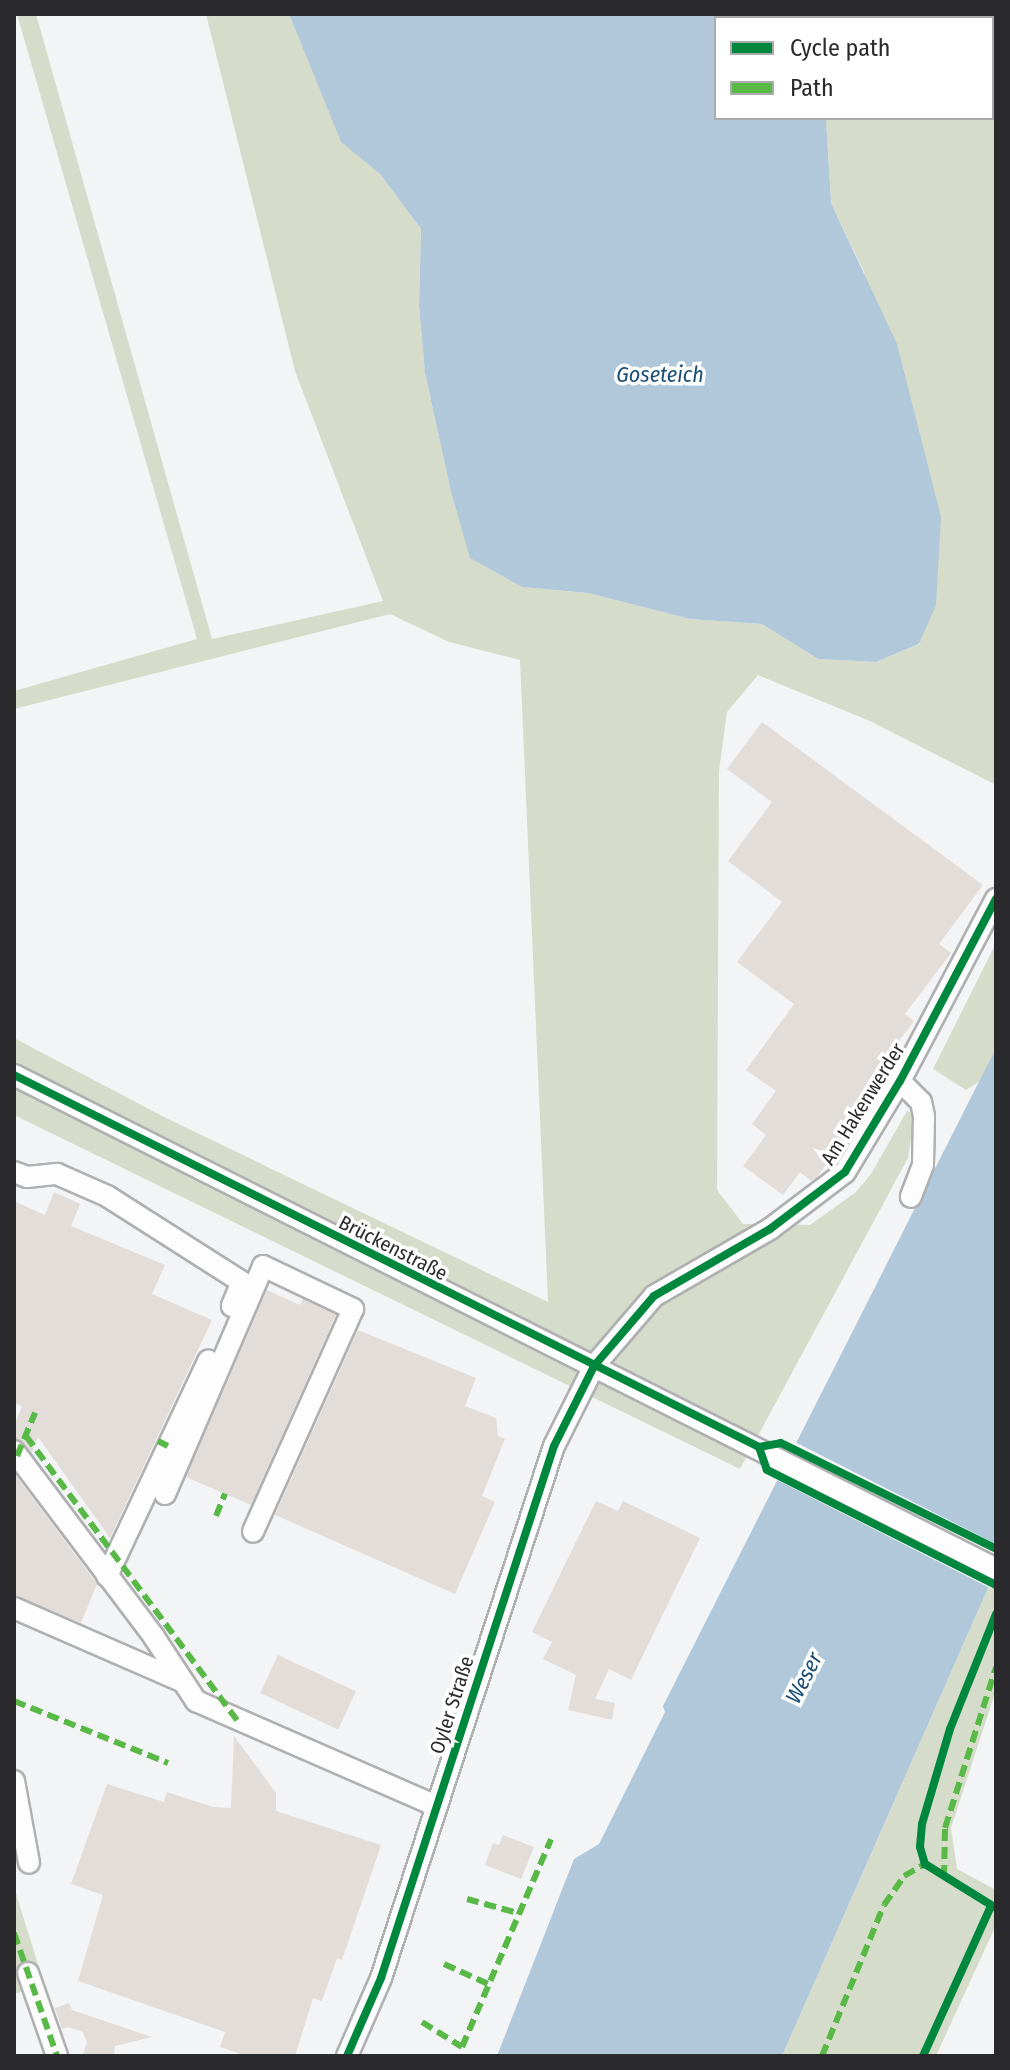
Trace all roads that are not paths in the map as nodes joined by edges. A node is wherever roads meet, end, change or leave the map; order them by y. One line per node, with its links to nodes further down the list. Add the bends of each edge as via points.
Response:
1 (996, 899): 3 (street, Am Hakenwerder)
2 (14, 1075): 6 (street, Brückenstraße)
3 (900, 1081): 5 (street, via 921,1102 924,1116 923,1165); 6 (street, Am Hakenwerder, via 845,1172 770,1229 654,1296)
4 (14, 1172): 11 (street, via 27,1177 57,1174 107,1196 242,1282)
5 (911, 1197)
6 (594, 1366): 10 (street, Brückenstraße); 15 (street, Oyler Straße, via 554,1446)
7 (14, 1451): 11 (street)
8 (165, 1494): 9 (street, via 263,1266 353,1309)
9 (253, 1532)
10 (996, 1569)
11 (107, 1576): 13 (street)
12 (14, 1608): 13 (street)
13 (183, 1682): 15 (street, via 196,1701 221,1714)
14 (14, 1781): 16 (street)
15 (436, 1806): 19 (street, Oyler Straße, via 381,1978)
16 (29, 1863)
17 (28, 1973): 18 (street)
18 (57, 2056)
19 (347, 2056)

